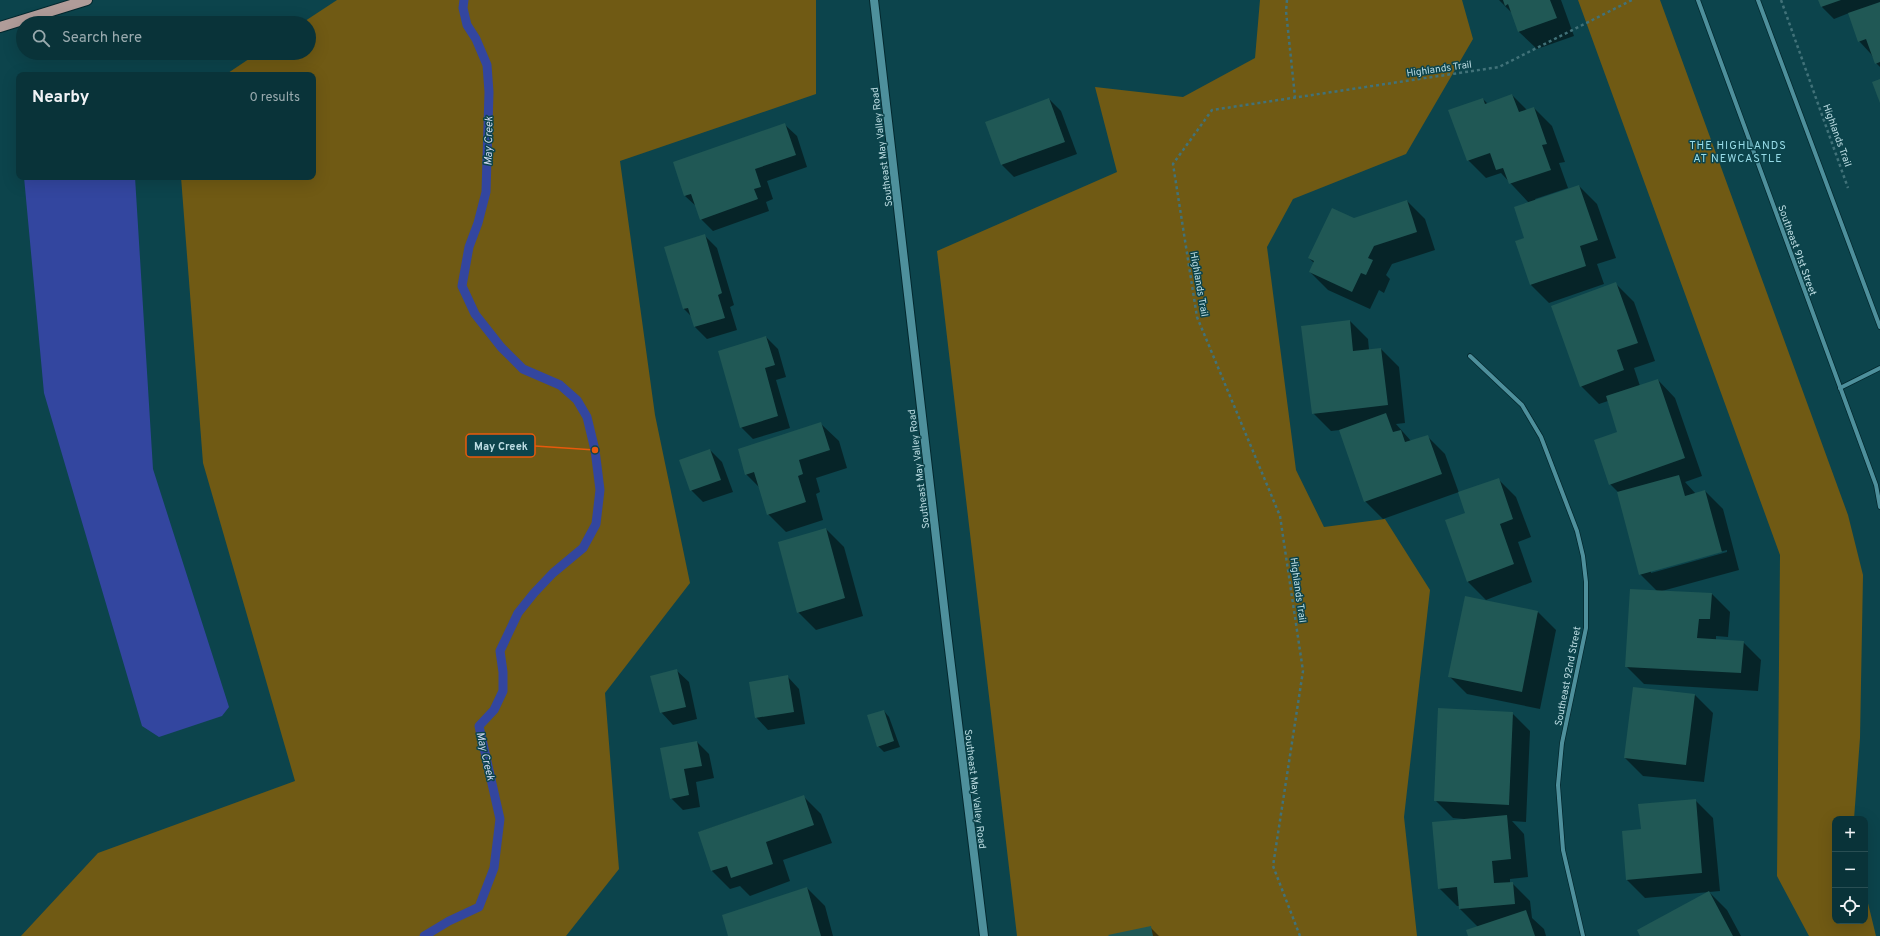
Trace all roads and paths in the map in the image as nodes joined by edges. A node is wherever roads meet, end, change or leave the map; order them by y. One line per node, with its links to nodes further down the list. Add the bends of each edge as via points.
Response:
1 (87, 0): 8 (main road)
2 (874, 0): 18 (street, Southeast May Valley Road)
3 (1287, 0): 11 (path)
4 (1632, 0): 11 (path, Highlands Trail, via 1499,67)
5 (1698, 0): 16 (street, Southeast 91st Street)
6 (1758, 0): 13 (street)
7 (1781, 0): 12 (path, Highlands Trail)
8 (35, 16)
9 (16, 22): 10 (main road)
10 (0, 27)
11 (1295, 97): 19 (path, Highlands Trail, via 1212,110 1173,164 1197,317 1280,516 1303,671 1273,866)
12 (1850, 194)
13 (1880, 327)
14 (1470, 356): 20 (street, Southeast 92nd Street, via 1522,405 1541,437 1584,556 1586,628 1562,744 1558,786 1563,850)
15 (1880, 368): 16 (street)
16 (1840, 388): 17 (street, Southeast 91st Street, via 1876,485)
17 (1880, 506)
18 (984, 936)
19 (1300, 936)
20 (1583, 936)

